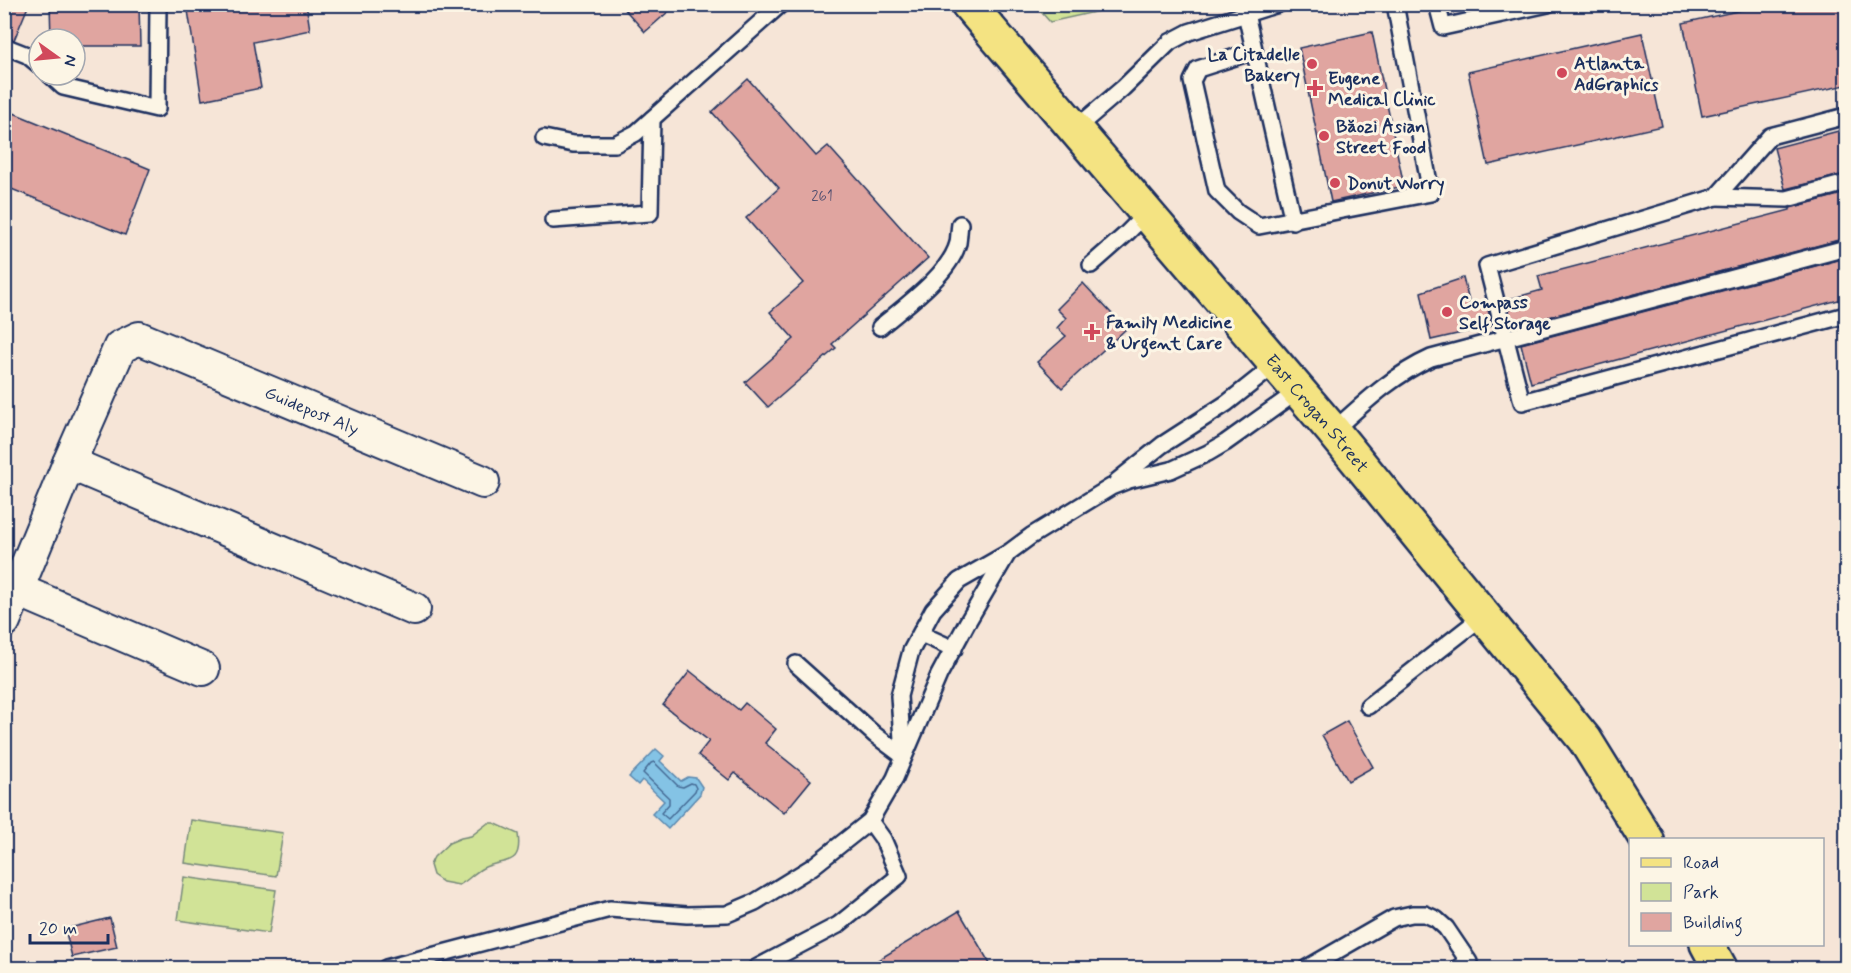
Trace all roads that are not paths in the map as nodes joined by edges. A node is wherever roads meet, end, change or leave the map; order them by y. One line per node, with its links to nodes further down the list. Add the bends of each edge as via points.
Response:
1 (158, 4): 12 (lane, via 157,109)
2 (781, 4): 14 (lane)
3 (968, 4): 15 (main road, East Crogan Street)
4 (1279, 4): 8 (lane)
5 (1395, 4): 21 (lane, via 1431,193)
6 (1437, 4): 7 (lane, via 1443,27)
7 (1548, 4)
8 (1246, 14): 10 (lane); 15 (lane, via 1170,42)
9 (4, 46): 11 (lane)
10 (1254, 51): 21 (lane); 21 (lane, via 1198,69 1192,81 1216,191 1259,226)
11 (27, 55)
12 (63, 87)
13 (1846, 116): 18 (lane, via 1770,136)
14 (652, 119): 16 (lane, via 615,144 573,144); 20 (lane, via 650,213)
15 (1074, 130): 19 (main road, East Crogan Street)
16 (544, 138)
17 (1846, 183): 18 (lane, via 1787,199)
18 (1716, 198): 27 (lane, via 1486,266)
19 (1146, 214): 24 (lane); 28 (main road, East Crogan Street)
20 (552, 220)
21 (1293, 221)
22 (960, 224): 26 (lane, via 957,244 946,267)
23 (1846, 248): 27 (lane)
24 (1091, 264)
25 (1846, 315): 27 (lane, via 1522,402)
26 (880, 327)
27 (1506, 339): 30 (lane, via 1416,365 1373,395)
28 (1275, 364): 29 (main road, East Crogan Street); 33 (lane)
29 (1298, 391): 30 (main road, East Crogan Street); 33 (lane, via 1225,443 1189,462)
30 (1333, 431): 37 (main road, East Crogan Street)
31 (69, 463): 32 (street, Guidepost Aly, via 120,347 140,338); 35 (street); 36 (street)
32 (483, 482)
33 (1111, 487): 34 (lane)
34 (1008, 553): 39 (lane, via 959,581 933,610); 40 (lane)
35 (18, 590): 38 (street); 42 (street)
36 (414, 609)
37 (1484, 616): 43 (lane); 46 (main road, East Crogan Street, via 1585,740)
38 (4, 621)
39 (921, 634): 40 (lane); 44 (lane, via 911,651 899,696)
40 (954, 649): 44 (lane)
41 (796, 664): 44 (lane)
42 (203, 669)
43 (1368, 706)
44 (903, 756): 45 (lane)
45 (870, 821): 49 (lane, via 812,867 755,902 727,914 610,909); 50 (lane, via 899,876 838,925)
46 (1646, 838)
47 (1708, 946): 52 (main road)
48 (1467, 966): 51 (lane, via 1446,928 1425,914 1412,914 1394,918)
49 (386, 969)
50 (756, 969)
51 (1307, 969)
52 (1720, 969)

